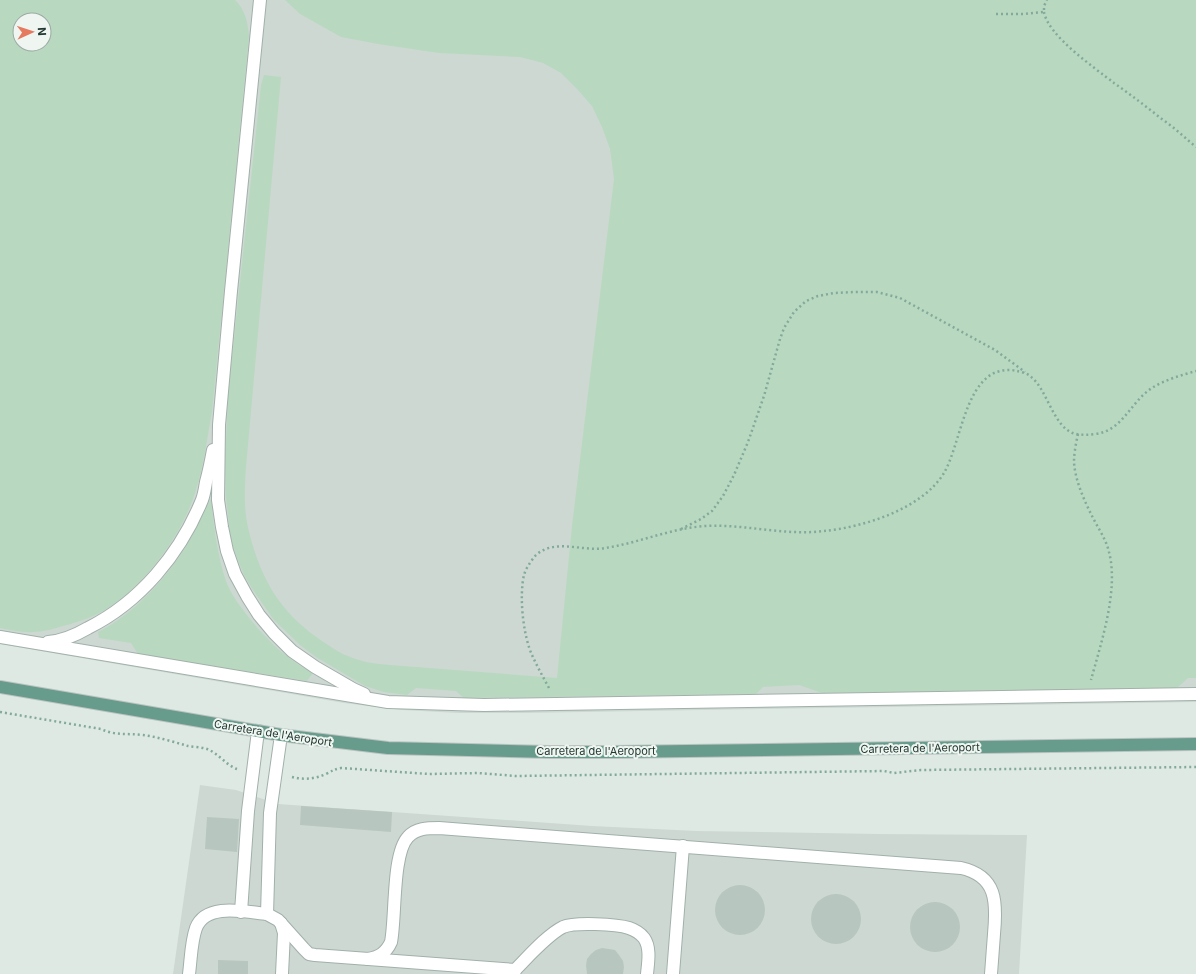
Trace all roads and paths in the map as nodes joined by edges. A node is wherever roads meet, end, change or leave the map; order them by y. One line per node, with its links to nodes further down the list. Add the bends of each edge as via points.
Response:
1 (260, 0): 8 (lane)
2 (1047, 0): 3 (path)
3 (1044, 12): 4 (path); 5 (path, via 1051,28 1086,62)
4 (996, 14)
5 (1196, 147)
6 (1196, 371): 9 (path, via 1153,386 1113,428 1100,434)
7 (1030, 376): 9 (path, via 1037,382 1059,421 1067,430); 10 (path, via 1015,370 1003,371 995,373 982,383 971,401 944,472 924,495 898,510 875,520 826,531 803,533 726,526); 10 (path, via 995,350 900,298 877,292 855,292 834,293 806,301 794,312 784,328 748,442 723,496 712,511 701,520)
8 (219, 425): 12 (lane, via 203,498 190,526 156,574 119,610 102,621 65,639); 16 (lane, via 218,500 222,526 235,574 247,596 274,633 292,651 353,689)
9 (1078, 434): 15 (path, via 1074,461 1078,480 1106,541 1111,564 1111,594 1107,617)
10 (679, 530): 17 (path, via 603,548 548,548 538,553 530,562 524,575 522,595 524,624 531,653)
11 (0, 638): 12 (lane)
12 (36, 643): 16 (lane)
13 (0, 687): 18 (main road, Carretera de l'Aeroport)
14 (1196, 694): 15 (lane)
15 (1086, 695): 17 (lane)
16 (388, 702): 17 (lane)
17 (556, 704)
18 (258, 731): 19 (main road, Carretera de l'Aeroport); 22 (lane, via 248,811)
19 (281, 735): 20 (main road, Carretera de l'Aeroport, via 388,748 550,752); 23 (lane, via 270,813)
20 (1196, 744)
21 (683, 846): 25 (lane, via 439,828 419,830 408,837 399,854 391,942 384,953); 30 (lane); 31 (lane, via 970,870 988,882 994,896 996,915)
22 (241, 912): 23 (lane); 27 (lane, via 213,912 200,922 193,943)
23 (267, 914): 24 (lane)
24 (281, 923): 25 (lane, via 309,954); 28 (lane, via 284,933)
25 (368, 959): 26 (lane)
26 (515, 972): 29 (lane, via 554,933 566,926 583,924 626,927 638,932 647,946)
27 (189, 974)
28 (282, 974)
29 (647, 974)
30 (673, 974)
31 (991, 974)

